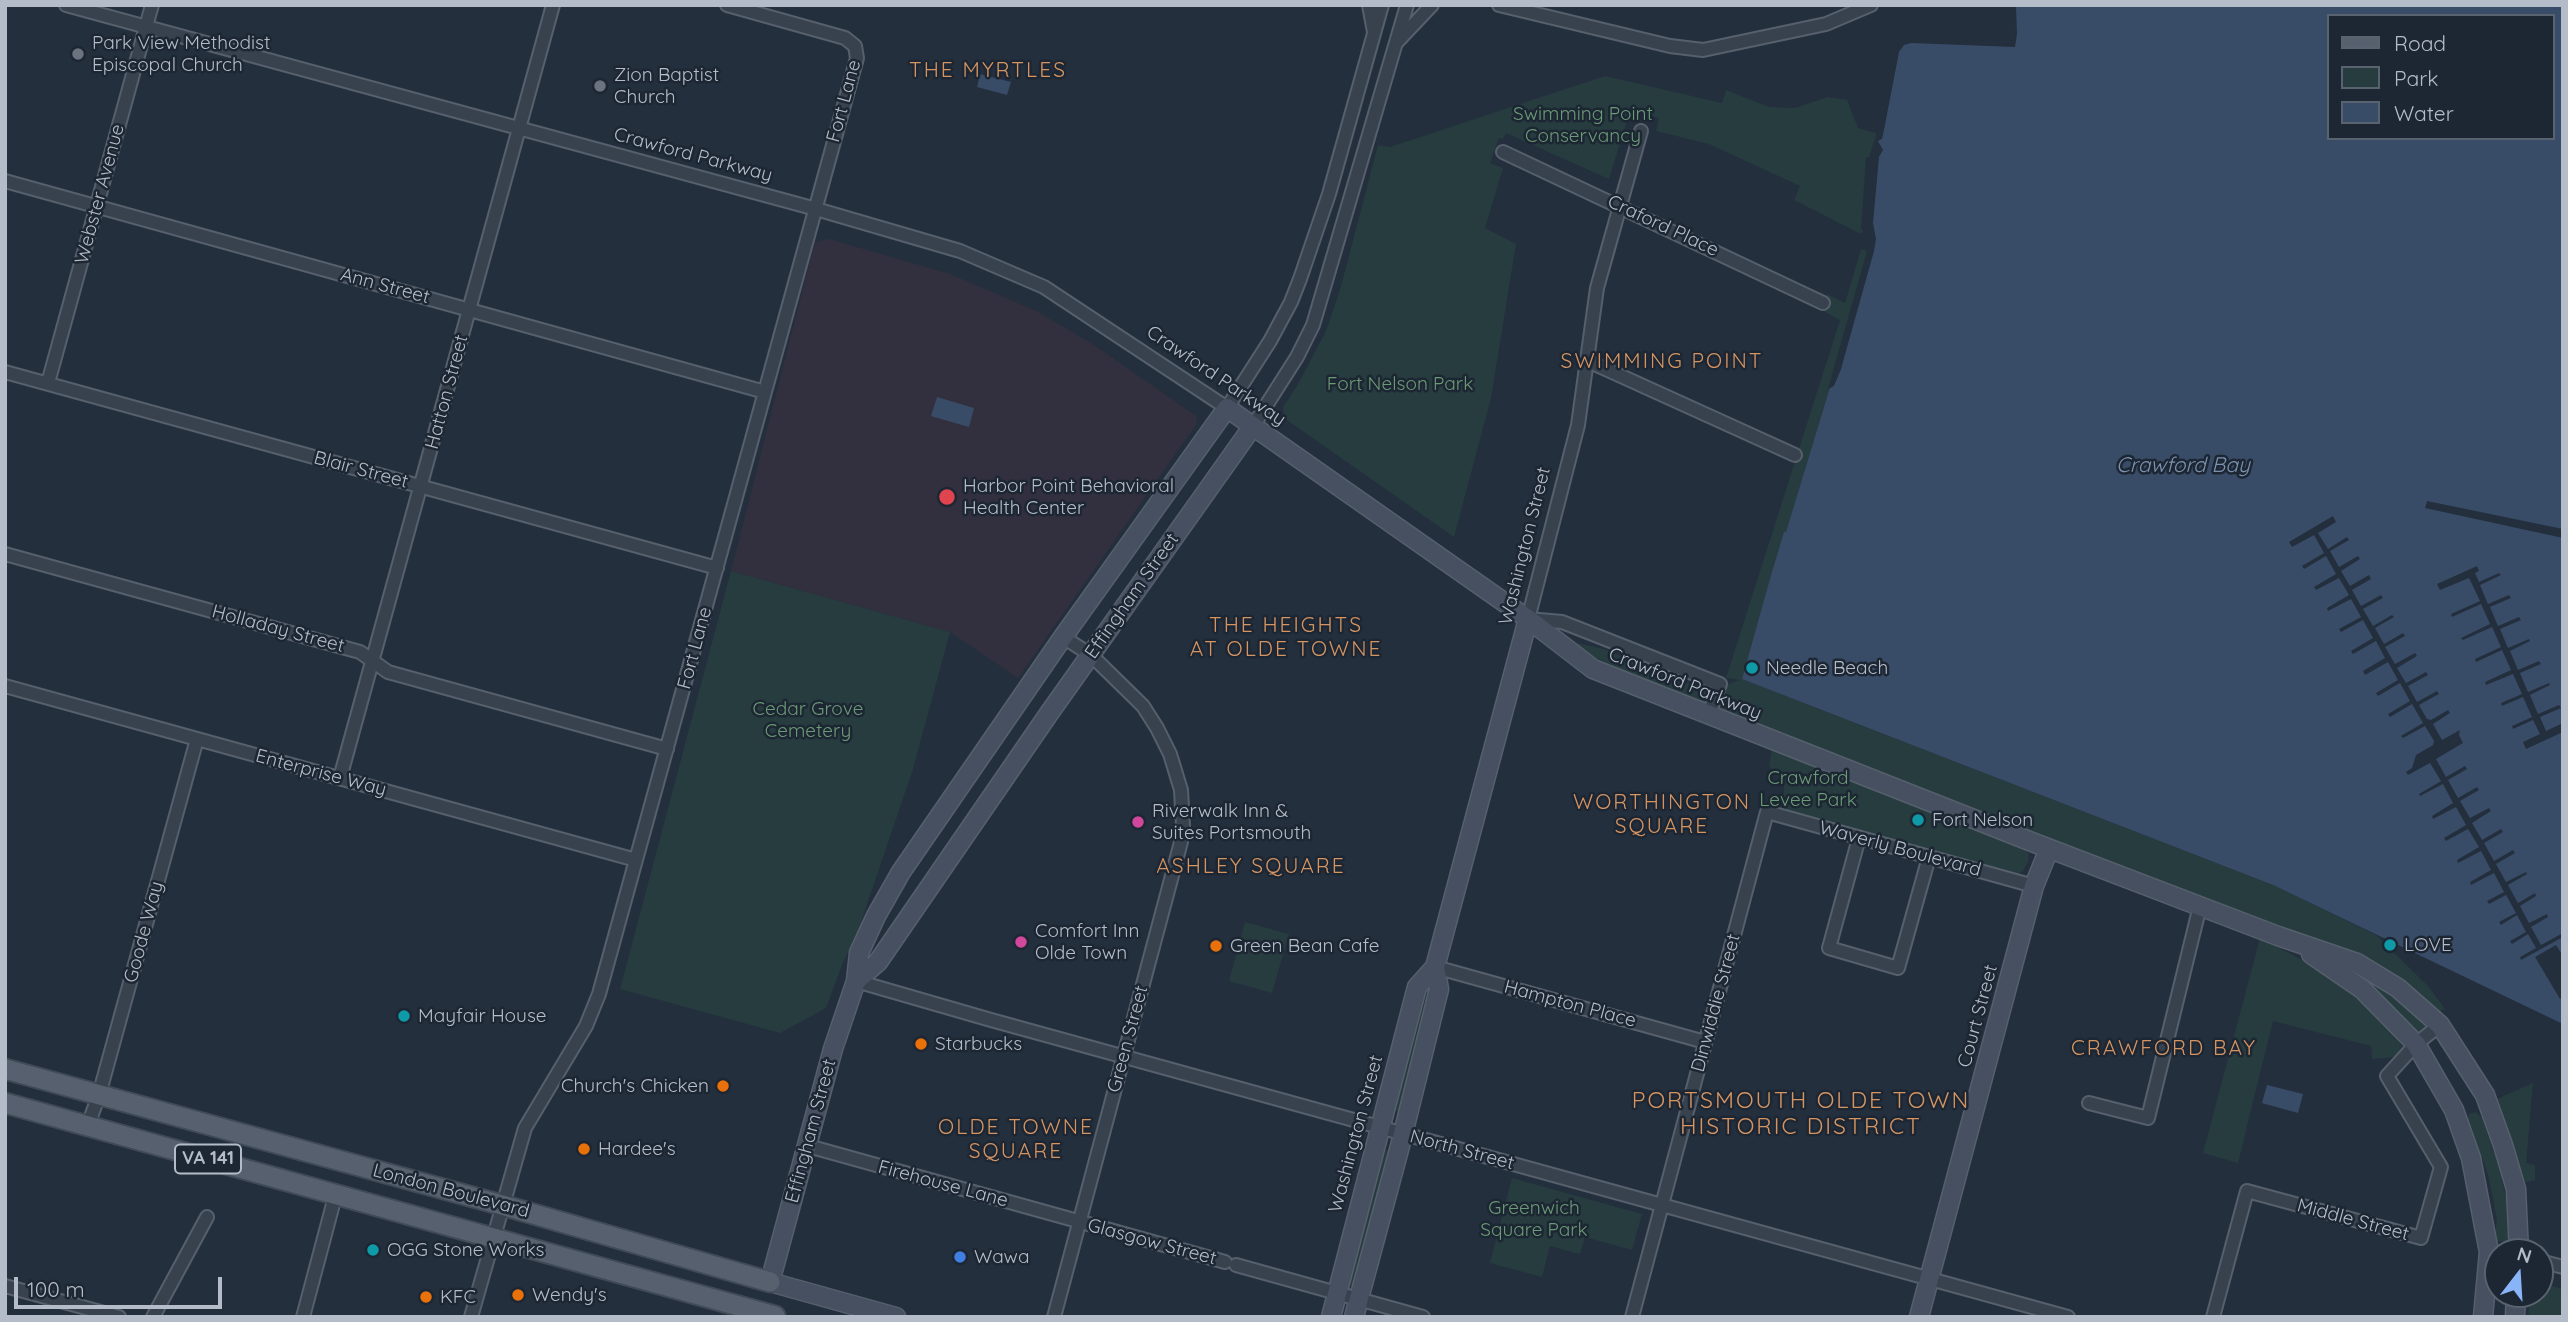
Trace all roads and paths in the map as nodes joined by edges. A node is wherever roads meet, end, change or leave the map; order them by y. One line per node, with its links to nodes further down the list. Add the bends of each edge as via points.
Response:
1 (66, 5): 11 (street, Crawford Parkway)
2 (152, 5): 11 (street, Webster Avenue)
3 (553, 5): 14 (street, Hatton Street)
4 (727, 5): 20 (street, Fort Lane, via 845,38 855,46 857,58)
5 (1369, 5): 12 (street)
6 (1382, 5): 12 (street)
7 (1407, 5): 13 (street)
8 (1432, 5): 13 (street)
9 (1499, 5): 10 (street, via 1703,50 1826,24)
10 (1871, 5)
11 (146, 27): 14 (street, Crawford Parkway); 19 (street, Webster Avenue)
12 (1375, 37): 27 (street, Effingham Street, via 1329,194 1291,302)
13 (1394, 45): 28 (street, Effingham Street, via 1313,325)
14 (519, 130): 20 (street, Crawford Parkway); 22 (street, Hatton Street)
15 (1641, 131): 18 (street, Washington Street)
16 (1503, 152): 18 (street, Craford Place)
17 (5, 181): 19 (street, Ann Street)
18 (1620, 205): 21 (street, Craford Place); 23 (street, Washington Street, via 1597,288)
19 (97, 206): 22 (street, Ann Street); 25 (street, Webster Avenue)
20 (816, 209): 26 (street, Fort Lane); 27 (street, Crawford Parkway, via 960,251 1034,282)
21 (1823, 303)
22 (469, 310): 26 (street, Ann Street); 30 (street, Hatton Street)
23 (1588, 361): 29 (street); 33 (street, Washington Street, via 1578,425)
24 (5, 372): 25 (street, Blair Street)
25 (48, 383): 30 (street, Blair Street)
26 (765, 392): 32 (street, Fort Lane)
27 (1227, 408): 28 (main road, Crawford Parkway); 34 (main road, Effingham Street)
28 (1253, 426): 33 (main road, Crawford Parkway); 35 (main road, Effingham Street)
29 (1795, 455)
30 (421, 486): 32 (street, Blair Street); 36 (street, Hatton Street)
31 (5, 554): 36 (street, Holladay Street, via 360,652)
32 (717, 568): 40 (street, Fort Lane)
33 (1528, 620): 38 (main road, Crawford Parkway, via 1593,669); 38 (street, via 1562,622 1720,684); 50 (main road, Washington Street)
34 (1063, 637): 35 (street, Green Street); 51 (main road, Effingham Street, via 901,872 859,953)
35 (1091, 654): 51 (main road, Effingham Street, via 878,962); 55 (street, Green Street, via 1143,706 1170,754 1181,790 1181,842)
36 (373, 661): 40 (street, Holladay Street, via 388,672); 41 (street, Hatton Street)
37 (5, 686): 39 (street, Enterprise Way)
38 (1707, 716): 44 (main road, Crawford Parkway)
39 (197, 739): 41 (street, Enterprise Way); 57 (street, Goode Way)
40 (667, 749): 46 (street, Fort Lane)
41 (340, 778): 46 (street, Enterprise Way)
42 (1767, 812): 43 (street, Waverly Boulevard); 53 (street, Dinwiddie Street)
43 (1859, 838): 45 (street, Waverly Boulevard); 45 (street, via 1829,948 1898,968)
44 (2049, 849): 47 (main road, Court Street); 48 (main road, Crawford Parkway)
45 (1929, 857): 47 (street, Waverly Boulevard)
46 (636, 860): 65 (street, Fort Lane, via 599,994 586,1026 526,1128)
47 (2034, 886): 72 (main road, Court Street)
48 (2200, 906): 49 (main road, Crawford Parkway); 59 (street, via 2148,1118)
49 (2278, 936): 52 (main road, Crawford Parkway, via 2357,963 2398,988); 54 (main road, Crawford Parkway, via 2362,989)
50 (1435, 967): 53 (street, Hampton Place); 61 (main road, Washington Street, via 1416,987); 62 (main road, Washington Street, via 1439,989)
51 (856, 981): 55 (street, North Street); 63 (main road, Effingham Street)
52 (2440, 1025): 54 (street, Middle Street); 71 (main road, Crawford Parkway, via 2485,1095 2516,1189)
53 (1705, 1042): 66 (street, Dinwiddie Street)
54 (2416, 1044): 70 (main road, Crawford Parkway, via 2454,1110 2471,1158); 91 (street, Middle Street, via 2387,1076 2441,1167 2421,1238 2247,1191)
55 (1123, 1056): 61 (street, North Street); 68 (street, Green Street)
56 (5, 1069): 57 (main road, London Boulevard / VA 141)
57 (99, 1095): 60 (street, Goode Way); 65 (main road, London Boulevard / VA 141)
58 (5, 1103): 60 (main road, London Boulevard / VA 141)
59 (2089, 1103)
60 (88, 1125): 64 (main road, London Boulevard / VA 141)
61 (1379, 1127): 62 (street, North Street); 75 (main road, Washington Street)
62 (1403, 1134): 66 (street, North Street); 76 (main road, Washington Street)
63 (808, 1146): 68 (street, Firehouse Lane); 73 (main road, Effingham Street)
64 (336, 1193): 69 (main road, London Boulevard / VA 141); 81 (street)
65 (502, 1205): 69 (street, Fort Lane); 73 (main road, London Boulevard / VA 141)
66 (1662, 1205): 72 (street, North Street); 88 (street, Dinwiddie Street)
67 (207, 1217): 80 (street)
68 (1079, 1222): 75 (street, Glasgow Street); 84 (street, Green Street)
69 (493, 1236): 77 (main road, London Boulevard / VA 141); 82 (street, Fort Lane)
70 (2490, 1238)
71 (2518, 1238)
72 (1929, 1279): 89 (main road, Court Street); 90 (street, North Street)
73 (770, 1282): 77 (main road, Effingham Street); 78 (main road, Effingham Street); 83 (main road, London Boulevard)
74 (5, 1286): 79 (street)
75 (1337, 1293): 76 (street, Glasgow Street); 85 (main road, Washington Street)
76 (1358, 1299): 86 (main road, Washington Street); 87 (street, Glasgow Street)
77 (747, 1312): 78 (main road, London Boulevard)
78 (776, 1316)
79 (120, 1317)
80 (153, 1317)
81 (303, 1317)
82 (471, 1317)
83 (896, 1317)
84 (1054, 1317)
85 (1331, 1317)
86 (1353, 1317)
87 (1423, 1317)
88 (1632, 1317)
89 (1919, 1317)
90 (2068, 1317)
91 (2213, 1317)

